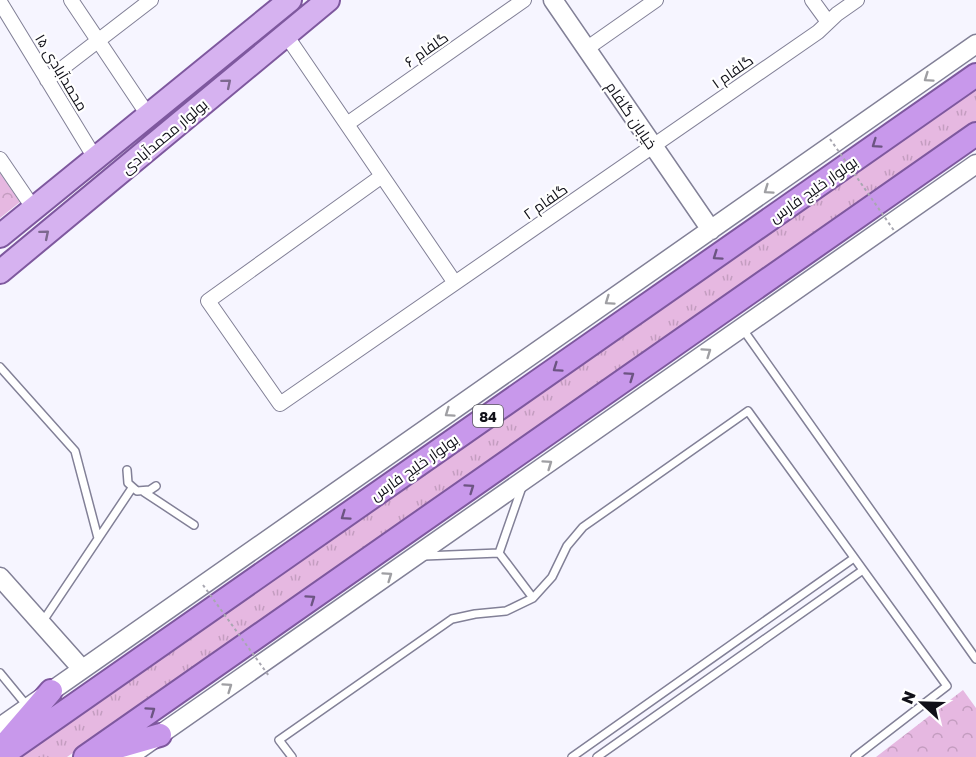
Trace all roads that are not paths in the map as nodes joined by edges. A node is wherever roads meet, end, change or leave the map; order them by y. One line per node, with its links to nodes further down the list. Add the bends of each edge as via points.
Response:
1 (71, 0): 13 (street)
2 (151, 0): 13 (street)
3 (290, 0): 18 (main road, بولوار محمدآبادی)
4 (328, 0): 12 (main road, بولوار محمدآبادی)
5 (524, 0): 19 (street, گلفام ۶)
6 (553, 0): 15 (street, خیابان گلفام)
7 (656, 0): 15 (street)
8 (812, 0): 11 (street)
9 (857, 0): 11 (street, گلفام ۱)
10 (0, 2): 17 (street, محمدآبادی ۱۵)
11 (828, 22): 21 (street, گلفام ۱)
12 (286, 35): 19 (street); 29 (main road, بولوار محمدآبادی, one-way to 12)
13 (98, 41): 17 (street); 18 (street)
14 (976, 44): 27 (street, one-way to 27)
15 (586, 49): 21 (street, خیابان گلفام)
16 (976, 75): 48 (highway, بولوار خلیج فارس / 84, one-way to 48)
17 (47, 80): 22 (street, محمدآبادی ۱۵)
18 (148, 115): 22 (main road, بولوار محمدآبادی)
19 (346, 124): 25 (street)
20 (976, 134): 59 (highway, one-way to 20)
21 (653, 146): 27 (street, خیابان گلفام); 31 (street, گلفام ۲)
22 (95, 158): 26 (main road, بولوار محمدآبادی)
23 (0, 159): 26 (street)
24 (976, 164): 32 (street)
25 (382, 176): 31 (street); 31 (street, گلفام ۲, via 208,301 280,404)
26 (33, 209): 28 (main road, بولوار محمدآبادی)
27 (711, 230): 46 (street, one-way to 46)
28 (1, 235): 29 (main road)
29 (18, 256): 30 (main road, بولوار محمدآبادی)
30 (0, 272)
31 (455, 283)
32 (742, 328): 35 (street, one-way to 32); 50 (lane)
33 (0, 367): 40 (lane, via 75,451)
34 (127, 470): 37 (lane)
35 (525, 480): 41 (lane); 42 (street)
36 (156, 486): 38 (lane)
37 (132, 488): 38 (lane); 40 (lane)
38 (144, 492): 39 (lane)
39 (194, 525)
40 (98, 538): 49 (lane)
41 (499, 553): 42 (lane); 47 (lane)
42 (416, 556): 56 (street, one-way to 42)
43 (854, 558): 44 (lane); 47 (lane, via 748,411 583,527 567,546 552,577); 62 (lane)
44 (863, 570): 63 (lane); 64 (lane, via 947,686)
45 (0, 577): 49 (street)
46 (186, 597): 48 (street); 51 (street)
47 (532, 598): 61 (lane, via 506,611 452,619 279,740)
48 (201, 617): 58 (highway, بولوار خلیج فارس / 84)
49 (41, 623): 51 (street)
50 (976, 658)
51 (82, 669): 53 (street)
52 (0, 673): 54 (lane)
53 (51, 691): 54 (street); 57 (highway)
54 (28, 707): 55 (street)
55 (0, 727)
56 (160, 735): 59 (highway); 60 (street)
57 (0, 751)
58 (0, 757)
59 (85, 757)
60 (128, 757)
61 (292, 757)
62 (572, 757)
63 (597, 757)
64 (855, 757)

